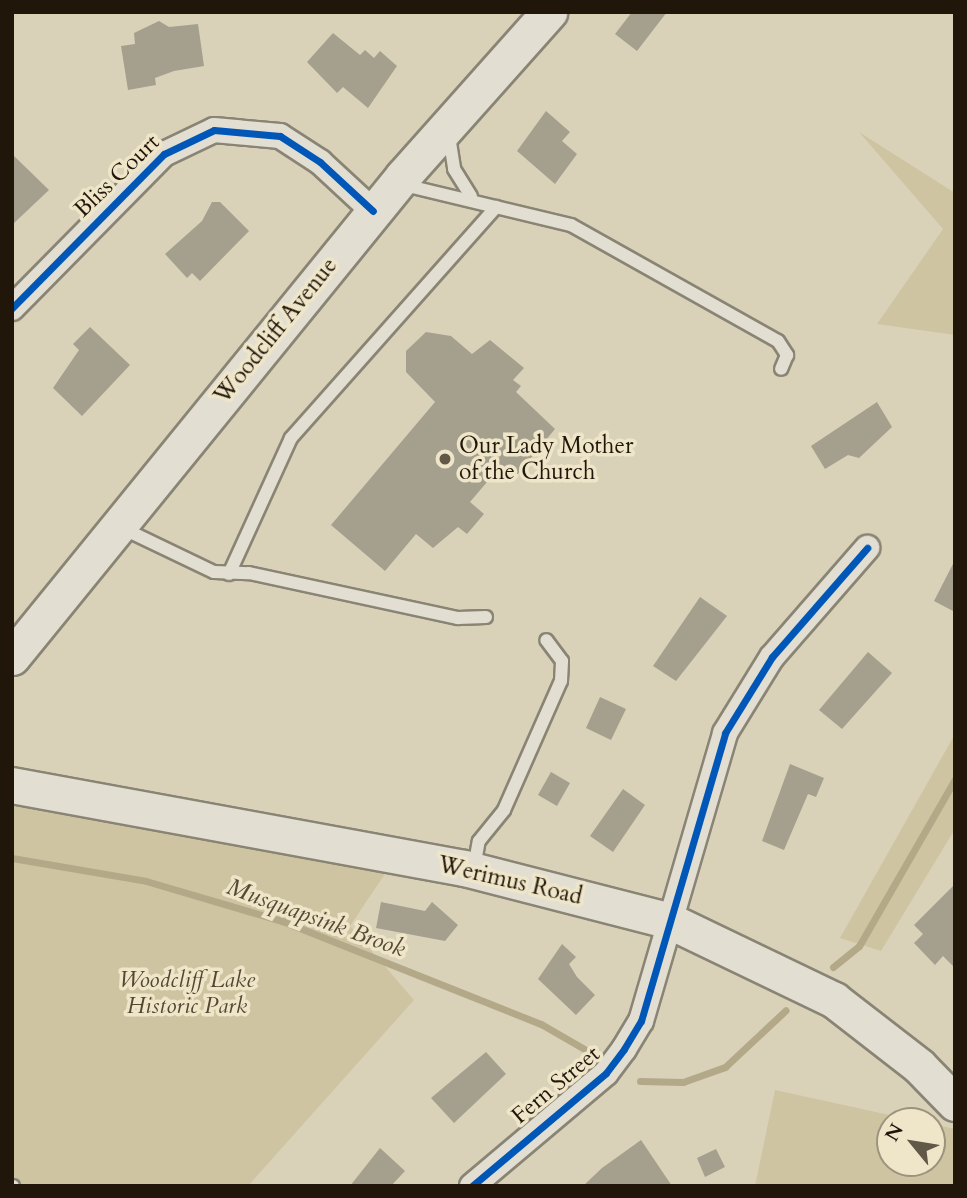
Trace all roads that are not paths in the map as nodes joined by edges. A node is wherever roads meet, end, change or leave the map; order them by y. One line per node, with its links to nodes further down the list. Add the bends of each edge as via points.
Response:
1 (550, 12): 2 (main road, Woodcliff Avenue)
2 (450, 119): 3 (lane, via 452,162); 4 (main road, Woodcliff Avenue)
3 (471, 196): 4 (lane); 5 (lane)
4 (384, 199): 6 (street, Bliss Court, via 280,136 214,130 164,154); 8 (main road, Woodcliff Avenue)
5 (496, 207): 7 (lane, via 571,225 769,336 787,352); 10 (lane, via 418,288 291,438)
6 (12, 308)
7 (782, 369)
8 (118, 526): 10 (lane); 13 (main road, Woodcliff Avenue)
9 (867, 548): 18 (street, Fern Street, via 772,657 725,733)
10 (229, 575): 11 (lane, via 249,573 470,620)
11 (486, 617)
12 (546, 640): 17 (lane, via 562,661 561,681 504,810 479,841)
13 (16, 650)
14 (12, 762): 16 (main road)
15 (12, 785): 16 (main road, Werimus Road)
16 (124, 803): 17 (main road, Werimus Road)
17 (474, 871): 18 (main road, Werimus Road)
18 (670, 921): 19 (main road, Werimus Road, via 834,1000 919,1066); 20 (street, Fern Street, via 641,1021 618,1057)
19 (955, 1103)
20 (472, 1186)

